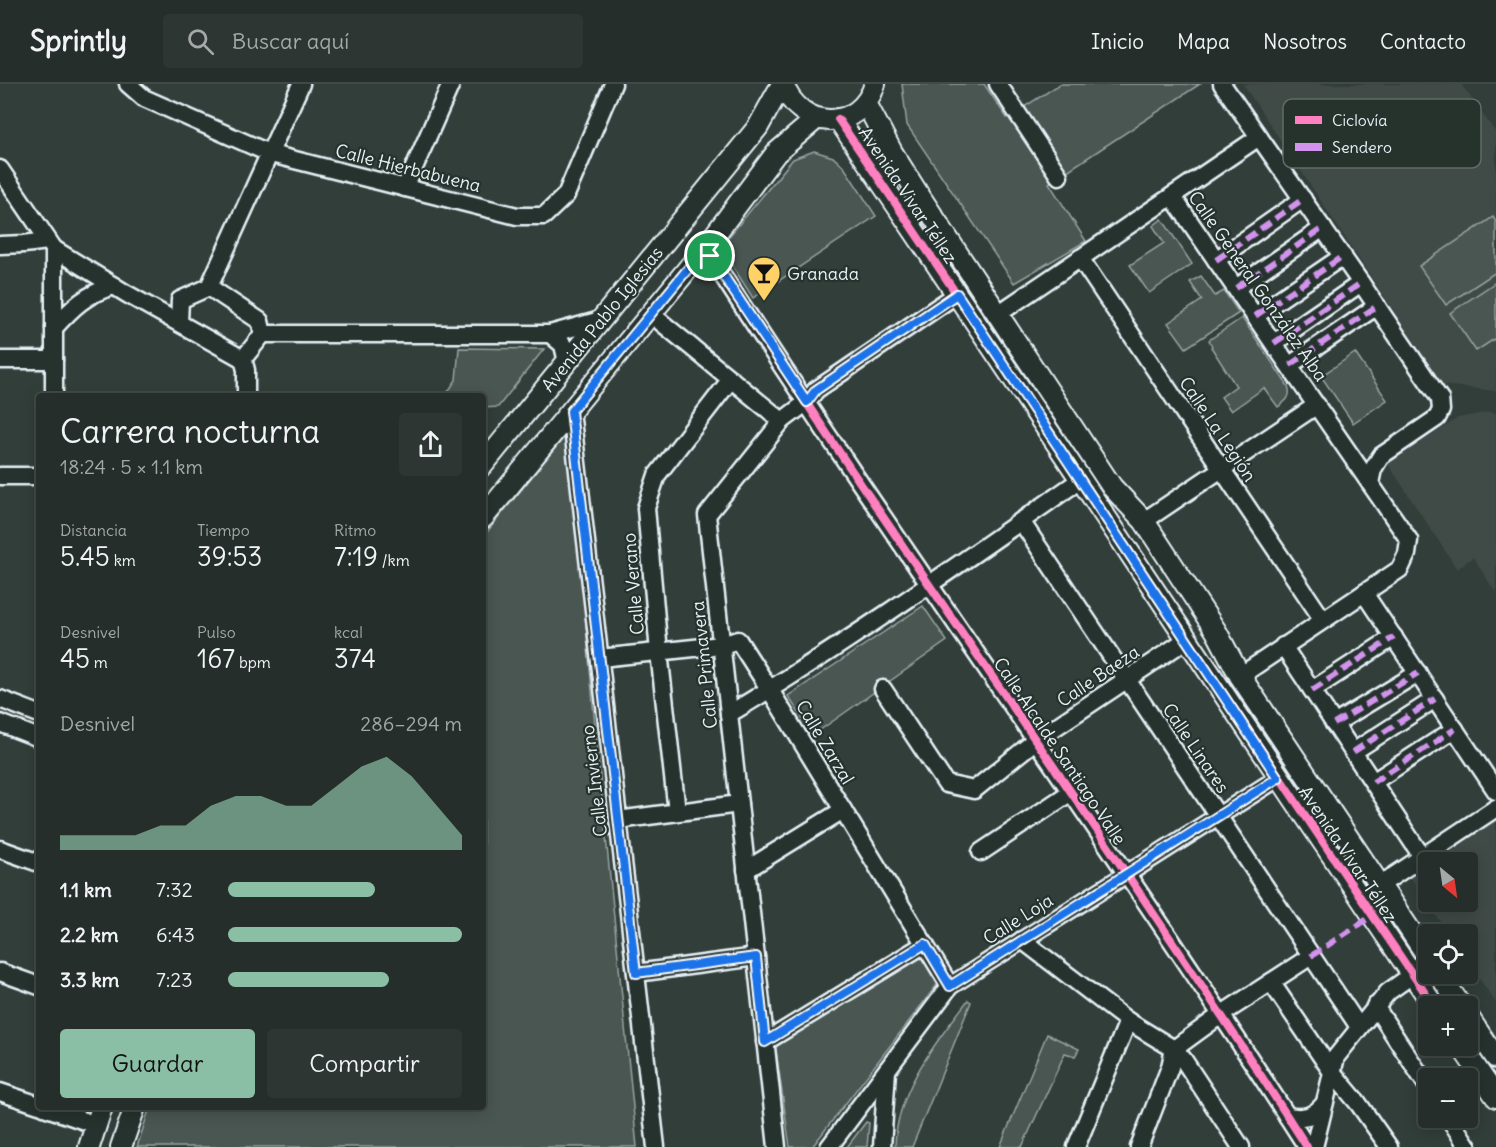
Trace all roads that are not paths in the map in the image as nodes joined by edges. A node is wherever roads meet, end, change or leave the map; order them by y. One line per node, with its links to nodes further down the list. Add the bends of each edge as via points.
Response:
1 (128, 84): 9 (street, Calle Hierbabuena)
2 (301, 84): 14 (street)
3 (451, 84): 17 (street)
4 (613, 84): 17 (street, Calle Hierbabuena, via 566,195 544,216 517,216)
5 (783, 84): 11 (street, via 795,105); 36 (street, Avenida Pablo Iglesias, via 758,128)
6 (875, 84): 10 (street)
7 (998, 84): 16 (street)
8 (1222, 84): 13 (street)
9 (147, 91): 14 (street, Calle Hierbabuena)
10 (866, 103): 12 (street); 34 (street, Avenida Vivar Téllez, via 917,192)
11 (816, 119): 12 (street); 23 (street, Avenida Pablo Iglesias, via 782,147)
12 (838, 119): 31 (street, Avenida Vivar Téllez)
13 (1259, 137): 18 (street); 19 (street)
14 (271, 154): 17 (street, Calle Hierbabuena); 29 (street)
15 (0, 169): 22 (street)
16 (1059, 176)
17 (405, 188)
18 (1172, 196): 25 (street); 26 (street, Calle General González Alba)
19 (1303, 199): 20 (street); 26 (street)
20 (1323, 228): 24 (street); 30 (street)
21 (0, 245): 22 (street)
22 (51, 245): 28 (street); 38 (street)
23 (705, 248): 33 (street, Avenida Pablo Iglesias); 50 (street, Calle Alcalde Santiago Valle)
24 (1343, 256): 27 (street); 35 (street)
25 (1080, 258): 34 (street); 55 (street, Calle La Legión)
26 (1216, 260): 30 (street, Calle General González Alba)
27 (1361, 283): 32 (street); 41 (street)
28 (114, 286): 37 (street); 38 (street, via 98,290 76,304)
29 (209, 287): 37 (street, via 180,300); 39 (street, via 260,321)
30 (1236, 288): 35 (street, Calle General González Alba)
31 (957, 294): 50 (street, Calle Primavera, via 816,390); 58 (street, Avenida Vivar Téllez)
32 (1377, 306): 46 (street); 59 (street, via 1440,399 1441,410 1437,418 1381,456)
33 (651, 314): 47 (street); 52 (street, Avenida Pablo Iglesias)
34 (998, 314): 62 (street, Avenida Vivar Téllez, via 1112,487)
35 (1255, 316): 41 (street, Calle General González Alba)
36 (601, 321): 40 (street); 45 (street, Avenida Pablo Iglesias)
37 (178, 322): 42 (street)
38 (54, 328): 44 (street)
39 (263, 334): 40 (street); 42 (street)
40 (550, 334): 45 (street, via 563,345)
41 (1274, 343): 46 (street, Calle General González Alba)
42 (243, 359): 49 (street)
43 (0, 360): 44 (street)
44 (54, 360): 48 (street)
45 (567, 362): 54 (street, Avenida Pablo Iglesias)
46 (1290, 365): 51 (street, Calle General González Alba)
47 (731, 379): 53 (street); 70 (street, Calle Verano, via 657,476 646,508)
48 (54, 393)
49 (246, 393)
50 (807, 402): 53 (street, Calle Primavera); 63 (street, Calle Alcalde Santiago Valle)
51 (1317, 405): 55 (street, Calle General González Alba); 59 (street)
52 (571, 411): 60 (street, Avenida Pablo Iglesias); 71 (street, Calle Invierno)
53 (782, 421): 68 (street, Calle Primavera, via 707,515)
54 (486, 461)
55 (1221, 469): 62 (street, Calle General González Alba); 65 (street, Calle La Legión)
56 (0, 476): 57 (street)
57 (36, 476)
58 (1080, 480): 61 (street); 67 (street, Avenida Vivar Téllez)
59 (1370, 483): 64 (street, via 1409,540 1400,569)
60 (486, 514)
61 (1021, 521): 63 (street); 74 (street, Calle Linares)
62 (1144, 521): 73 (street, Avenida Vivar Téllez, via 1216,631)
63 (928, 585): 76 (street); 86 (street, Calle Alcalde Santiago Valle)
64 (1364, 593): 65 (street); 66 (street)
65 (1323, 620): 69 (street)
66 (1394, 637): 72 (street); 77 (street)
67 (1186, 640): 74 (street, Calle Baeza); 88 (street, Avenida Vivar Téllez)
68 (722, 645): 70 (street, Calle Zarzal); 76 (street, Calle Zarzal, via 738,640); 81 (street, Calle Primavera)
69 (1283, 646): 73 (street); 77 (street)
70 (658, 652): 71 (street, Calle Zarzal); 95 (street, Calle Verano)
71 (600, 658): 97 (street, Calle Invierno)
72 (1418, 673): 79 (street); 83 (street)
73 (1240, 676): 106 (street, Avenida Vivar Téllez)
74 (1127, 680): 86 (street, Calle Baeza); 96 (street, Calle Linares)
75 (883, 689): 86 (street, Calle Baeza, via 946,784 974,790)
76 (770, 690): 81 (street); 94 (street, Calle Zarzal)
77 (1312, 690): 83 (street)
78 (0, 699): 80 (street)
79 (1435, 699): 84 (street); 87 (street)
80 (36, 713)
81 (729, 714): 92 (street, Calle Primavera)
82 (0, 723): 85 (street)
83 (1334, 724): 87 (street)
84 (1455, 729): 89 (street); 90 (street)
85 (36, 737)
86 (1036, 740): 91 (street, Calle Alcalde Santiago Valle)
87 (1353, 752): 89 (street)
88 (1278, 778): 96 (street, Calle Loja); 114 (street, Avenida Vivar Téllez)
89 (1373, 782): 100 (street)
90 (1496, 791)
91 (1071, 792): 99 (street); 105 (street, Calle Alcalde Santiago Valle)
92 (739, 804): 95 (street); 104 (street, Calle Primavera)
93 (1496, 808): 101 (street)
94 (843, 810): 104 (street); 109 (street, Calle Zarzal)
95 (677, 812): 97 (street)
96 (1218, 816): 105 (street, Calle Loja); 110 (street, Calle Linares)
97 (618, 820): 113 (street, Calle Invierno)
98 (0, 849): 103 (street)
99 (981, 852)
100 (1419, 852)
101 (1432, 852)
102 (1418, 861): 106 (street)
103 (36, 862)
104 (746, 870): 111 (street, Calle Primavera)
105 (1126, 874): 107 (street, Calle Loja); 120 (street, Calle Alcalde Santiago Valle)
106 (1380, 885): 108 (street, Avenida Vivar Téllez)
107 (1022, 940): 117 (street, Calle Loja); 121 (street)
108 (1418, 942)
109 (925, 944): 117 (street, Calle Zarzal); 124 (street)
110 (1311, 956): 115 (street); 122 (street, Calle Linares)
111 (756, 957): 113 (street); 124 (street, Calle Primavera)
112 (0, 972): 116 (street)
113 (636, 973): 142 (street, Calle Invierno)
114 (1412, 975): 118 (street, Avenida Vivar Téllez); 119 (street)
115 (1271, 982): 120 (street); 130 (street)
116 (36, 985)
117 (950, 986): 128 (street, Calle Loja)
118 (1427, 996)
119 (1374, 1006): 122 (street); 129 (street)
120 (1222, 1014): 125 (street); 138 (street, Calle Alcalde Santiago Valle)
121 (1128, 1021): 125 (street); 146 (street)
122 (1359, 1027): 130 (street, via 1336,1057)
123 (1478, 1031): 127 (street)
124 (765, 1042): 143 (street, Calle Primavera)
125 (1174, 1049): 147 (street); 148 (street)
126 (1468, 1056): 132 (street)
127 (1496, 1058)
128 (887, 1070): 144 (street, Calle Loja); 145 (street)
129 (1418, 1071)
130 (1332, 1072): 134 (street); 151 (street)
131 (0, 1092): 133 (street)
132 (1496, 1097)
133 (36, 1104)
134 (1324, 1104): 138 (street, via 1308,1117); 150 (street)
135 (62, 1110): 137 (street)
136 (134, 1110): 141 (street)
137 (99, 1116): 140 (street)
138 (1287, 1116): 149 (street, Calle Alcalde Santiago Valle)
139 (1456, 1128): 152 (street)
140 (89, 1147)
141 (122, 1147)
142 (656, 1147)
143 (777, 1147)
144 (830, 1147)
145 (882, 1147)
146 (1076, 1147)
147 (1139, 1147)
148 (1241, 1147)
149 (1308, 1147)
150 (1314, 1147)
151 (1389, 1147)
152 (1468, 1147)

